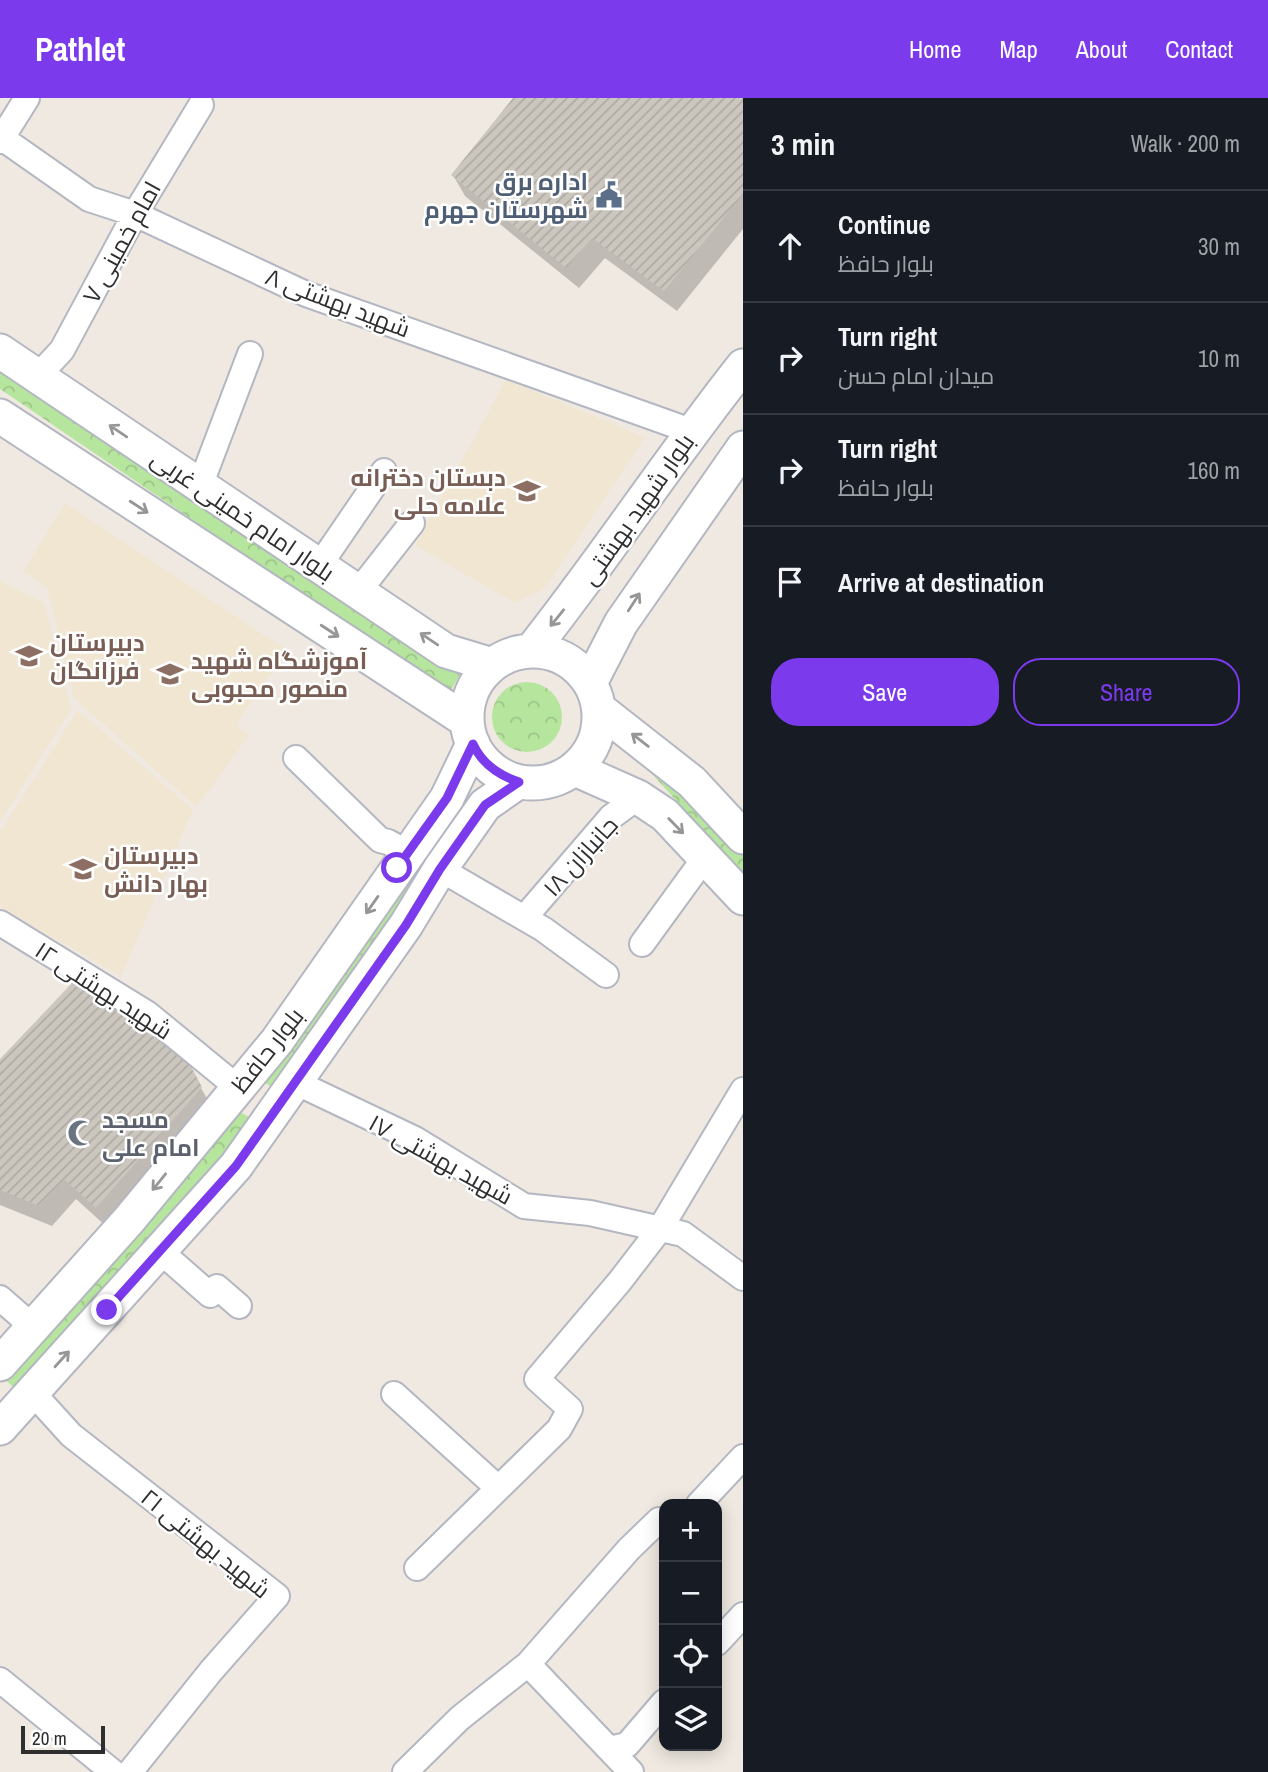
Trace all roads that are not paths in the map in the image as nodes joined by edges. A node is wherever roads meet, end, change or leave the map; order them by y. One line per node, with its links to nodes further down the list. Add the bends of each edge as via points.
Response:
1 (27, 98): 3 (street)
2 (201, 105): 4 (street, امام خمینی ۷)
3 (1, 139): 4 (street, شهید بهشتی ۸, via 89,200)
4 (135, 214): 8 (street, امام خمینی ۷, via 62,350); 10 (street, شهید بهشتی ۸, via 306,294)
5 (0, 351): 8 (main road, بلوار امام خمینی غربی)
6 (250, 354): 13 (street)
7 (743, 366): 10 (main road, بلوار شهید بهشتی)
8 (37, 377): 13 (main road, بلوار امام خمینی غربی, one-way to 8)
9 (0, 416): 20 (main road, بلوار امام خمینی غربی, one-way to 20)
10 (691, 431): 17 (main road, بلوار شهید بهشتی, one-way to 17, via 586,582)
11 (743, 448): 19 (main road, بلوار شهید بهشتی, one-way to 11, via 621,623)
12 (384, 471): 15 (street)
13 (200, 486): 15 (main road, بلوار امام خمینی غربی)
14 (412, 523): 16 (street)
15 (319, 566): 16 (main road, بلوار امام خمینی غربی)
16 (358, 592): 18 (main road, بلوار امام خمینی غربی, one-way to 16, via 446,651)
17 (531, 651): 18 (main road, via 512,654); 19 (main road, via 558,656 577,668)
18 (492, 665): 20 (main road, via 477,681 468,702)
19 (594, 696): 22 (main road, via 599,730 592,749); 25 (main road, one-way to 19, via 692,782)
20 (470, 732): 23 (main road, via 487,765); 26 (main road, بلوار حافظ, via 447,798)
21 (296, 758): 26 (street, via 380,840)
22 (575, 769): 23 (main road, via 544,783); 24 (main road)
23 (519, 782): 28 (main road, بلوار حافظ, via 485,805)
24 (638, 797): 27 (main road, one-way to 27, via 665,815); 30 (street, جانبازان ۱۸, via 611,817)
25 (743, 837)
26 (407, 852): 35 (main road, بلوار حافظ, one-way to 35, via 277,1041)
27 (706, 856): 29 (main road); 32 (street)
28 (440, 869): 30 (street); 34 (main road, بلوار حافظ)
29 (743, 898)
30 (524, 917): 33 (street)
31 (0, 923): 35 (street, شهید بهشتی ۱۲, via 148,1014)
32 (642, 944)
33 (606, 975)
34 (295, 1083): 37 (street, شهید بهشتی ۱۷, via 415,1139 524,1206 590,1213); 38 (main road, بلوار حافظ, via 236,1166)
35 (237, 1087): 42 (main road, بلوار حافظ, one-way to 42)
36 (743, 1090): 37 (street)
37 (660, 1229): 39 (street, شهید بهشتی ۱۷, via 683,1234); 48 (street, via 537,1379 570,1409 559,1429)
38 (160, 1251): 41 (street, via 210,1295 217,1287); 44 (main road, بلوار حافظ, one-way to 38)
39 (743, 1278)
40 (0, 1298): 42 (street)
41 (240, 1306)
42 (33, 1327): 43 (main road, بلوار حافظ)
43 (0, 1364)
44 (32, 1392): 46 (main road, بلوار حافظ); 59 (street, شهید بهشتی ۲۱, via 71,1435 277,1596)
45 (394, 1394): 48 (street)
46 (0, 1427)
47 (743, 1457): 49 (street)
48 (498, 1488): 51 (street)
49 (704, 1499)
50 (659, 1520): 54 (street)
51 (417, 1568)
52 (743, 1615): 53 (street)
53 (722, 1638)
54 (528, 1664): 57 (street); 60 (street, via 460,1718)
55 (0, 1680): 58 (street)
56 (659, 1708): 57 (street, via 627,1745)
57 (609, 1749): 61 (street)
58 (113, 1772)
59 (130, 1772)
60 (405, 1772)
61 (631, 1772)

